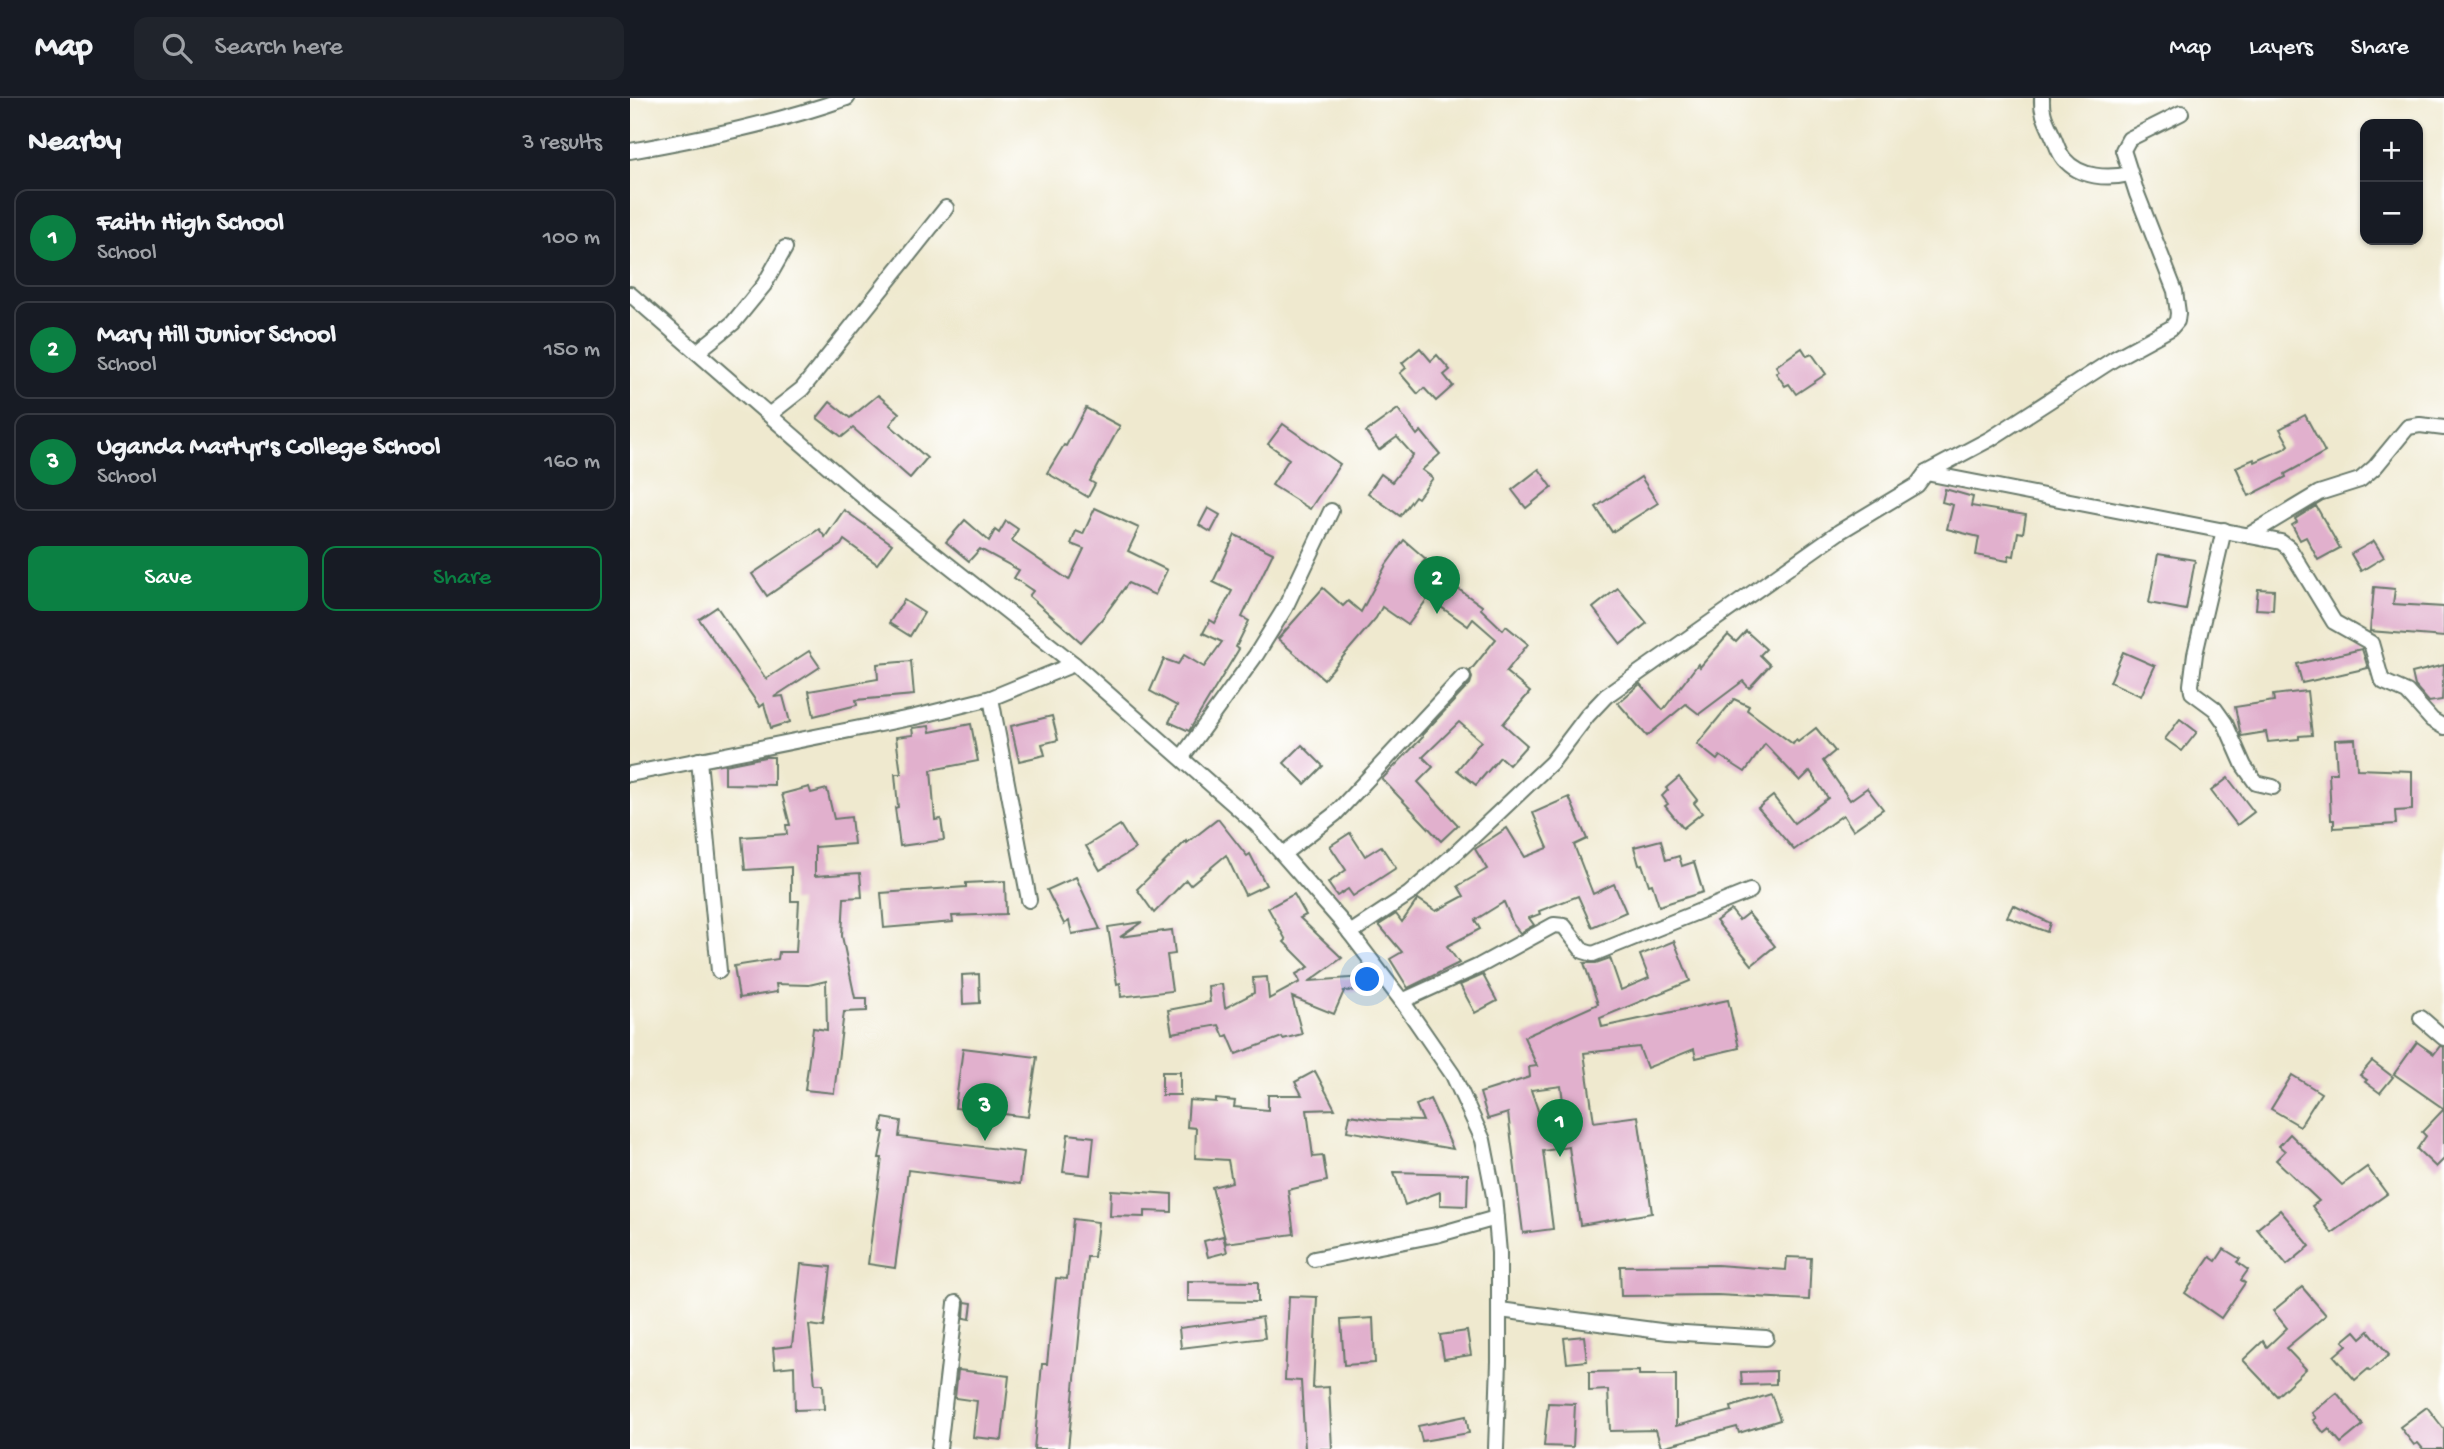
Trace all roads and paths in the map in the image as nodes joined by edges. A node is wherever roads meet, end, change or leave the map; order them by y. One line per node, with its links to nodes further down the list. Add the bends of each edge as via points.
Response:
1 (847, 98): 4 (street, via 798,115)
2 (2042, 98): 5 (street, via 2041,110 2069,164 2099,177)
3 (2181, 113): 5 (street, via 2130,139 2123,150)
4 (630, 151)
5 (2130, 174): 12 (street, via 2175,291 2177,321 1990,439)
6 (946, 208): 10 (street, via 802,389)
7 (785, 248): 9 (street, via 764,285 733,323)
8 (630, 294): 9 (street)
9 (697, 352): 10 (street)
10 (770, 414): 16 (street, via 875,507)
11 (2444, 428): 15 (street, via 2408,427 2360,480 2319,493)
12 (1926, 473): 14 (street); 27 (street, via 1917,485 1839,533 1606,696 1552,762 1458,852 1409,894)
13 (1331, 511): 20 (street, via 1285,608)
14 (2224, 530): 15 (street); 23 (street, via 2195,654 2192,692 2225,723 2256,783)
15 (2249, 535): 19 (street, via 2273,539 2289,548 2334,622 2371,643 2384,682 2407,692)
16 (1074, 664): 18 (street); 20 (street)
17 (1463, 677): 24 (street, via 1335,814)
18 (991, 698): 21 (street, via 915,718); 26 (street)
19 (2444, 727)
20 (1182, 757): 24 (street)
21 (699, 760): 22 (street); 28 (street)
22 (630, 774)
23 (2273, 787)
24 (1283, 854): 27 (street)
25 (1750, 891): 29 (street, via 1593,954 1583,951 1564,926 1554,925)
26 (1029, 900)
27 (1350, 933): 29 (street)
28 (719, 971)
29 (1402, 1001): 32 (street, via 1453,1075 1483,1140)
30 (2421, 1018): 31 (street)
31 (2444, 1038)
32 (1496, 1218): 33 (street); 35 (street)
33 (1314, 1259)
34 (956, 1303): 37 (street)
35 (1500, 1310): 36 (street, via 1668,1332); 38 (street)
36 (1766, 1338)
37 (939, 1449)
38 (1496, 1449)

